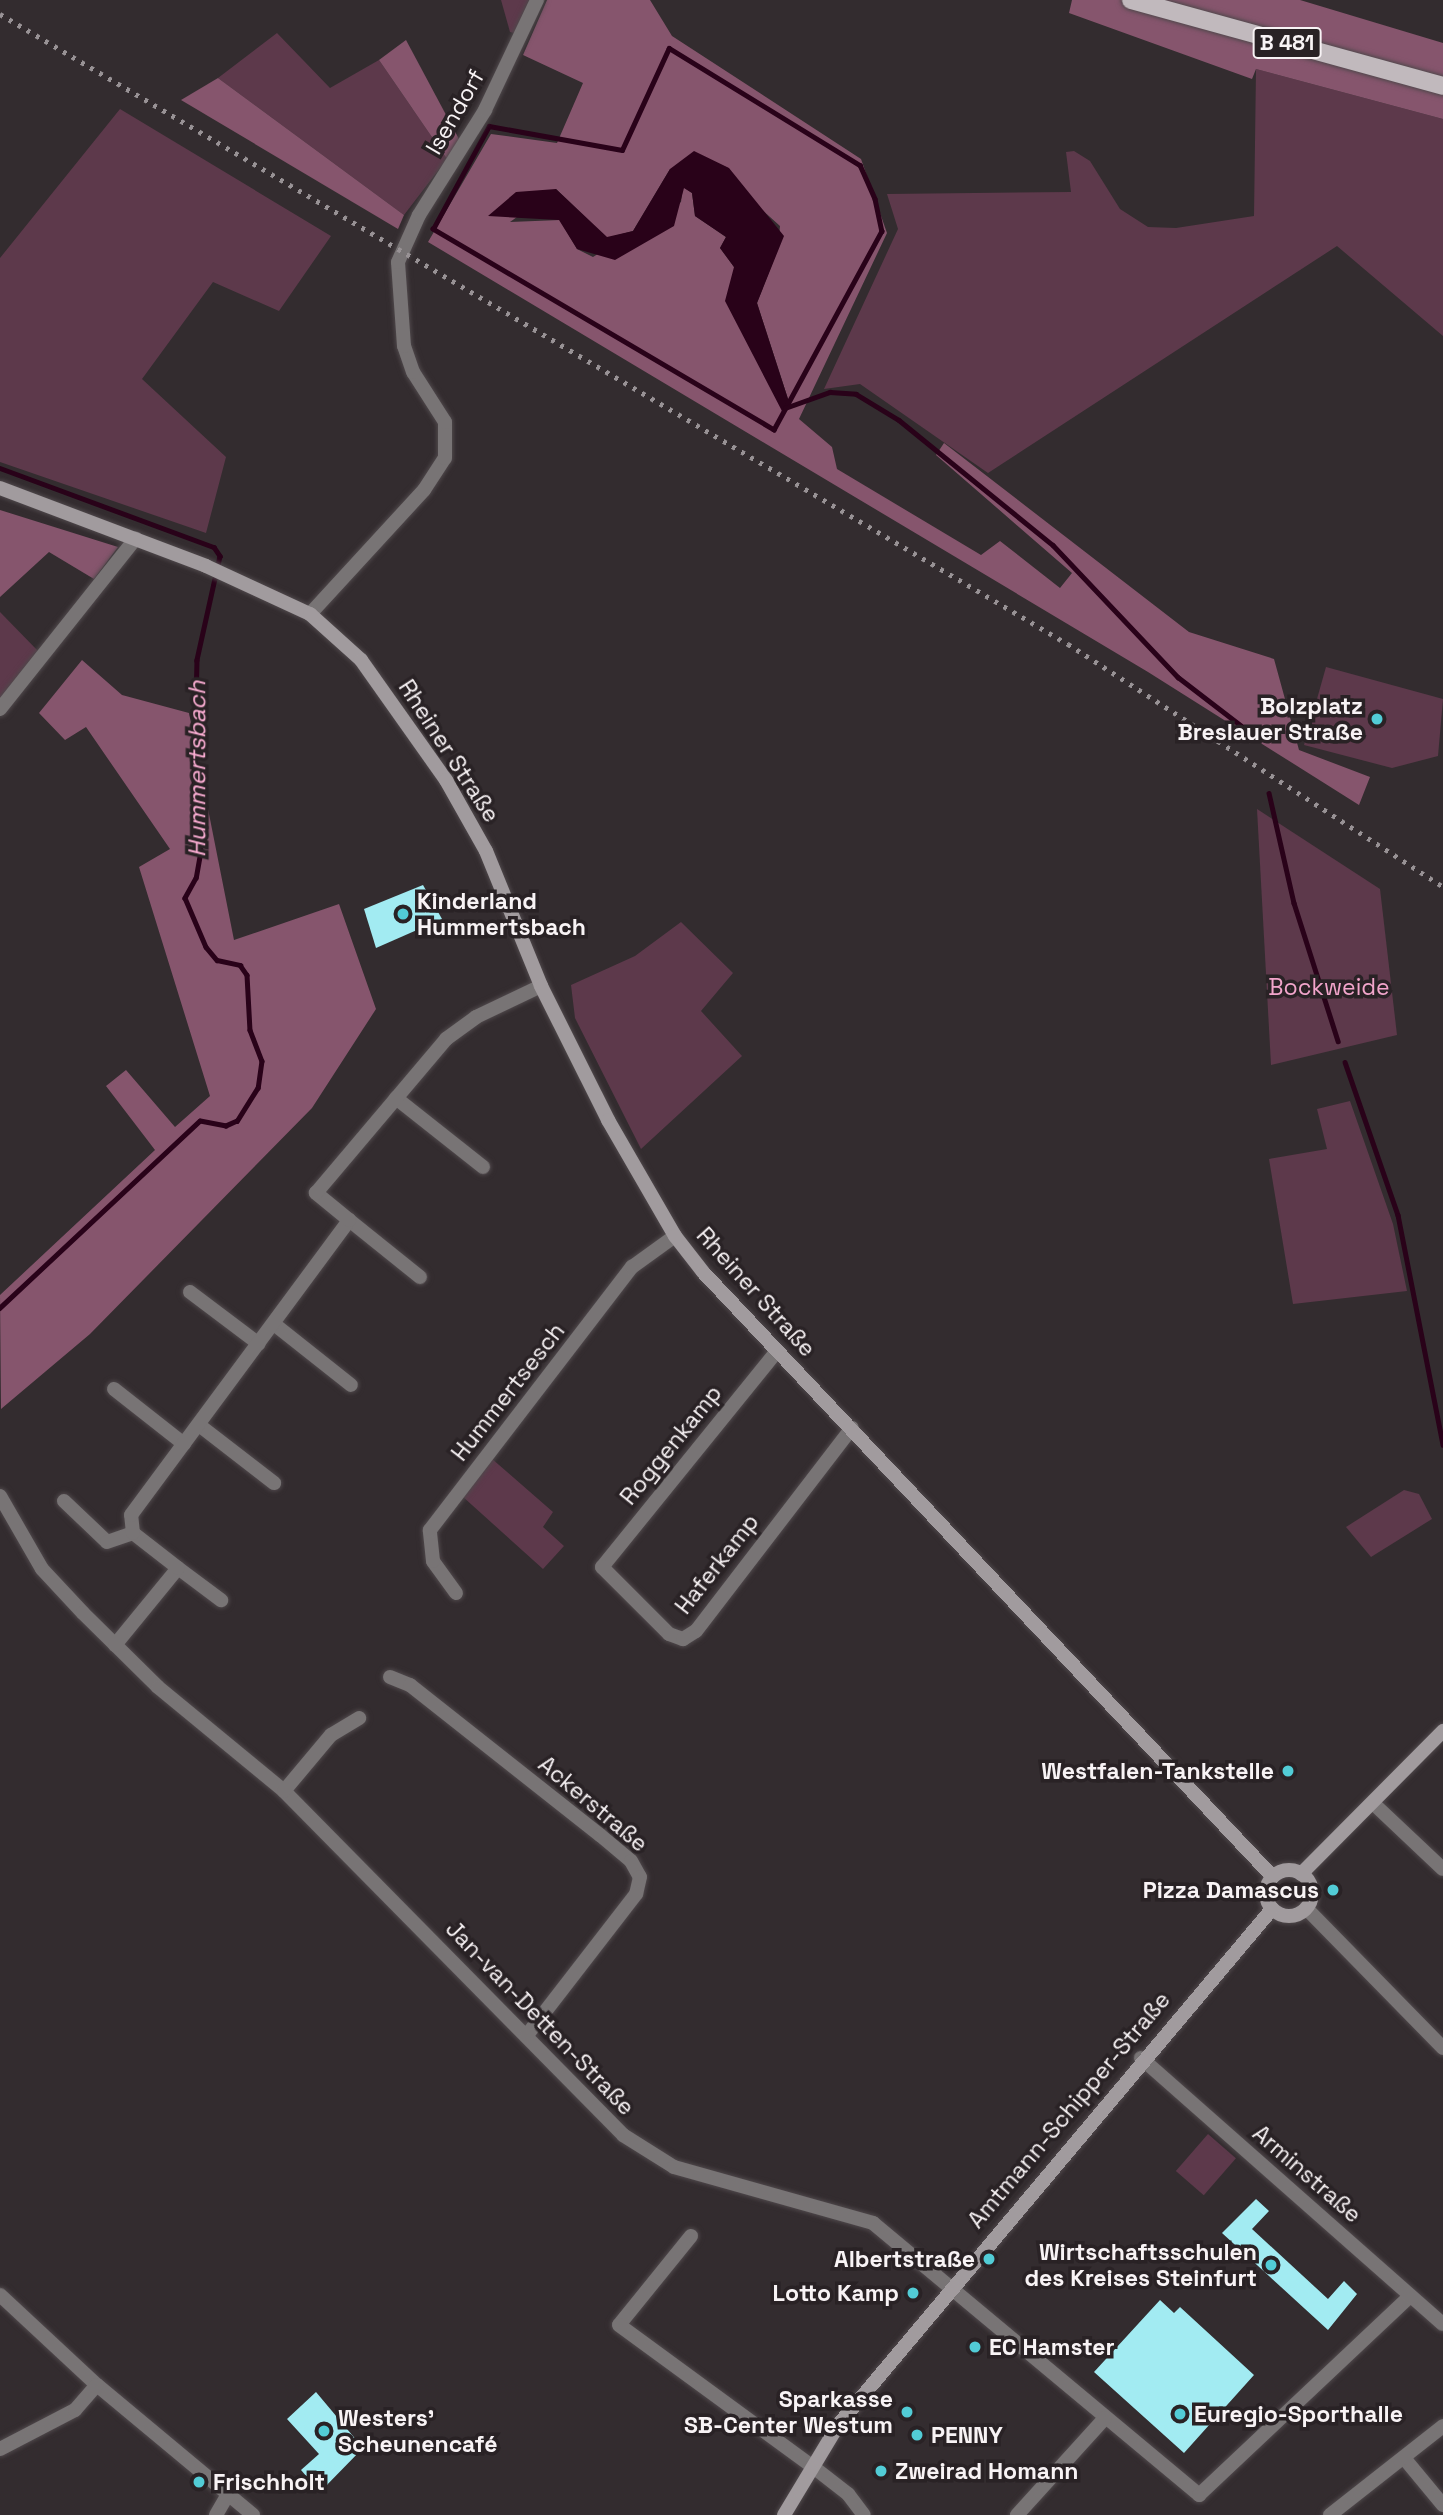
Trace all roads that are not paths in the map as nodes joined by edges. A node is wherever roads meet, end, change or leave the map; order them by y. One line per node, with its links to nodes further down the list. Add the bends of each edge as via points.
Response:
1 (537, 0): 6 (street, Isendorf, via 471,137 405,242 398,262 404,345 413,372 445,422 445,457 424,490)
2 (1131, 0): 3 (main road, B 481)
3 (1443, 86)
4 (0, 488): 5 (street, Rheiner Straße)
5 (136, 538): 6 (street, Rheiner Straße); 7 (street)
6 (310, 614): 8 (street, Rheiner Straße, via 361,660 446,780 486,851)
7 (0, 709)
8 (541, 986): 9 (street, via 477,1017 446,1039); 12 (street, Rheiner Straße, via 608,1120)
9 (396, 1098): 10 (street); 11 (street, via 316,1193)
10 (483, 1167)
11 (349, 1220): 13 (street); 15 (street)
12 (675, 1236): 17 (street, Rheiner Straße); 29 (street, Hummertsesch, via 632,1268 430,1530 433,1561)
13 (420, 1277)
14 (190, 1292): 16 (street)
15 (274, 1324): 16 (street); 18 (street)
16 (259, 1344): 20 (street)
17 (776, 1351): 21 (street, Rheiner Straße); 27 (street, Roggenkamp)
18 (351, 1385)
19 (114, 1389): 22 (street)
20 (199, 1425): 22 (street); 23 (street)
21 (852, 1428): 27 (street, Haferkamp, via 696,1630 683,1639 669,1634); 39 (street, Rheiner Straße)
22 (184, 1444): 26 (street, via 131,1515)
23 (274, 1483)
24 (0, 1496): 31 (street, Jan-van-Detten-Straße, via 42,1569)
25 (64, 1500): 26 (street, via 107,1542)
26 (133, 1533): 28 (street)
27 (602, 1567)
28 (178, 1568): 30 (street); 31 (street)
29 (456, 1593)
30 (221, 1600)
31 (115, 1644): 35 (street, Jan-van-Detten-Straße, via 158,1687)
32 (390, 1677): 42 (street, Ackerstraße, via 410,1685 600,1835 631,1861 640,1877 636,1894)
33 (359, 1718): 35 (street, via 331,1735)
34 (1443, 1731): 36 (street)
35 (284, 1790): 42 (street, Jan-van-Detten-Straße)
36 (1375, 1805): 37 (street); 38 (street)
37 (1443, 1869)
38 (1301, 1874): 39 (street, via 1287,1871); 40 (street, via 1311,1890)
39 (1273, 1877): 41 (street, via 1266,1892)
40 (1307, 1908): 41 (street, via 1289,1917); 43 (street)
41 (1272, 1909): 44 (street, Amtmann-Schipper-Straße)
42 (527, 2035): 46 (street, Jan-van-Detten-Straße, via 597,2112 637,2146 674,2167 873,2223)
43 (1443, 2048)
44 (1141, 2058): 46 (street, Amtmann-Schipper-Straße); 48 (street, Arminstraße)
45 (691, 2236): 55 (street, via 619,2325)
46 (949, 2288): 51 (street); 55 (street, Amtmann-Schipper-Straße, via 839,2424)
47 (0, 2295): 50 (street)
48 (1410, 2296): 49 (street, Arminstraße); 51 (street, via 1199,2496)
49 (1443, 2325)
50 (97, 2385): 53 (street, via 75,2410); 56 (street)
51 (1105, 2418): 62 (street)
52 (1443, 2426): 54 (street)
53 (0, 2449)
54 (1404, 2458): 57 (street); 63 (street)
55 (813, 2466): 60 (street, Amtmann-Schipper-Straße); 61 (street)
56 (228, 2494): 58 (street); 59 (street)
57 (1443, 2505)
58 (216, 2515)
59 (253, 2515)
60 (784, 2515)
61 (864, 2515)
62 (1017, 2515)
63 (1331, 2515)

